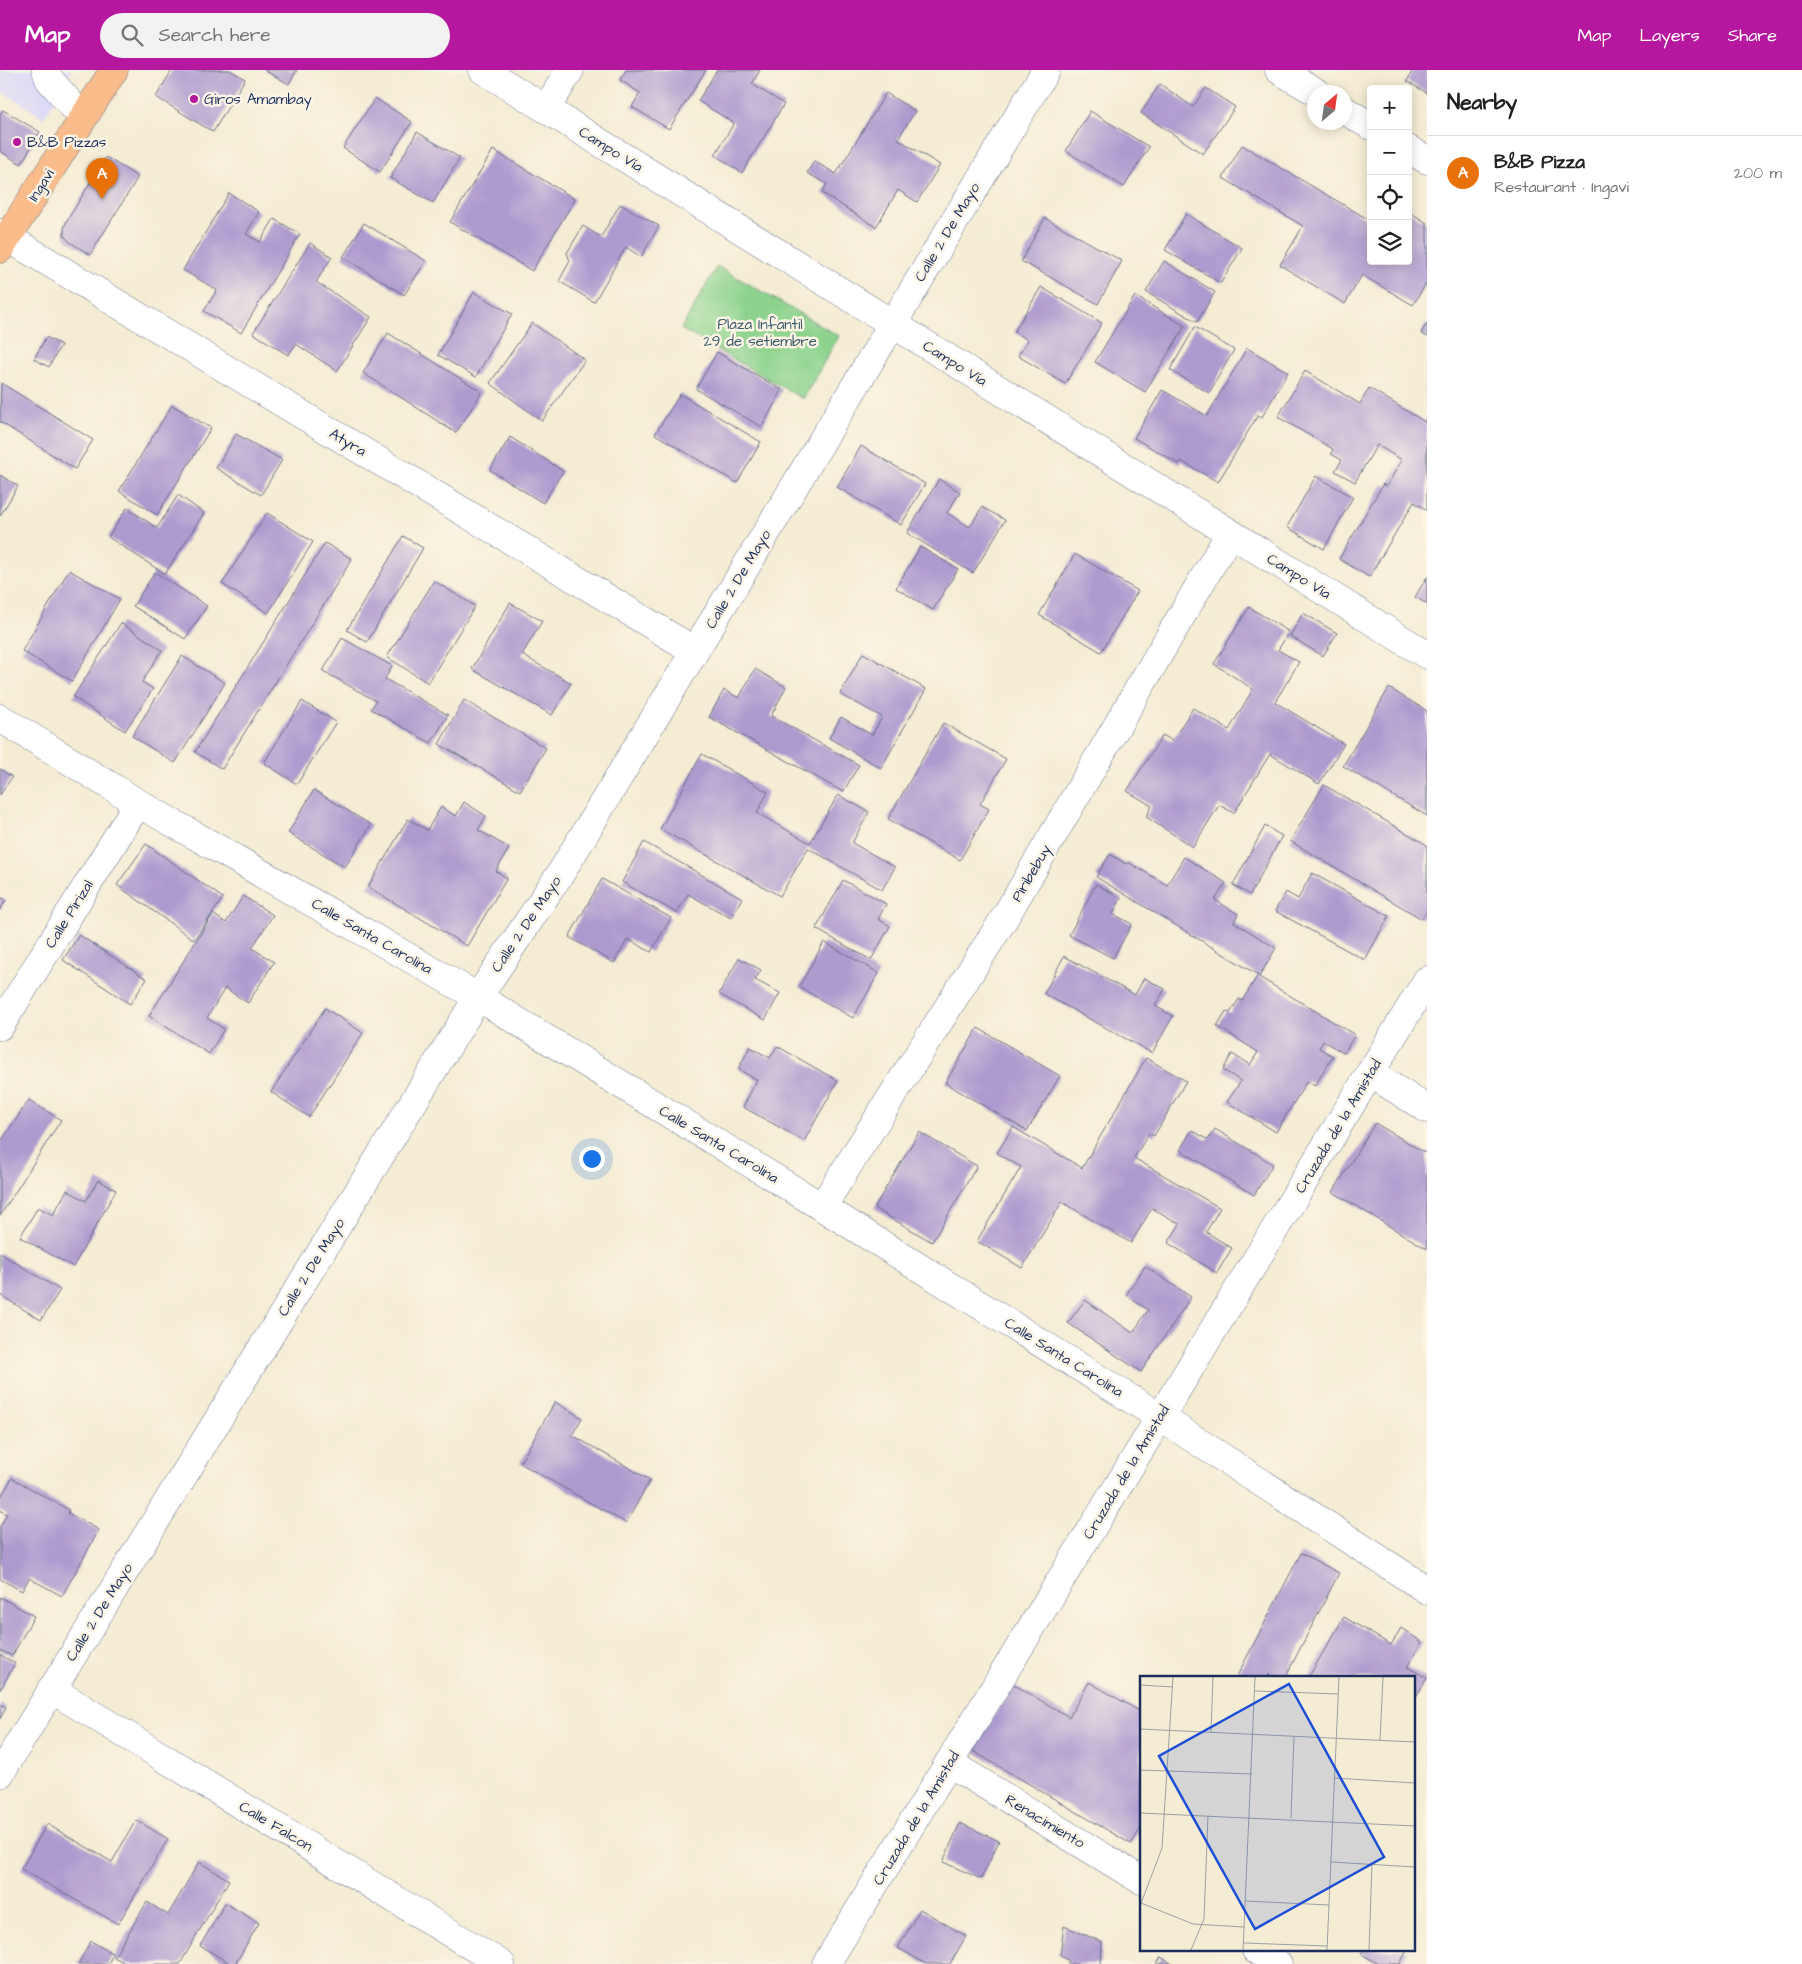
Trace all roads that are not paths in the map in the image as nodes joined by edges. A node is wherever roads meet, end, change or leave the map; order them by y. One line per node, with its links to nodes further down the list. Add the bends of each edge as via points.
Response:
1 (46, 70): 10 (street, via 49,79)
2 (114, 70): 10 (main road, Ingavi)
3 (483, 70): 8 (street, Campo Vía)
4 (570, 70): 8 (street)
5 (1046, 70): 15 (street, Calle 2 De Mayo)
6 (1278, 70): 7 (street)
7 (1307, 87)
8 (546, 109): 15 (street, Campo Vía)
9 (1352, 115): 11 (street)
10 (83, 118): 14 (main road, Ingavi)
11 (1367, 124)
12 (1412, 151): 13 (street)
13 (1427, 160)
14 (3, 240): 17 (street, Atyra)
15 (891, 323): 16 (street, Campo Vía); 17 (street, Calle 2 De Mayo)
16 (1230, 534): 18 (street, Campo Vía); 26 (street, Piribebuy, via 1005,918)
17 (695, 651): 22 (street, Calle 2 De Mayo, via 562,871)
18 (1427, 656)
19 (0, 718): 20 (street, Calle Santa Carolina)
20 (138, 803): 22 (street, Calle Santa Carolina); 23 (street, Calle Pirizal)
21 (1427, 980): 24 (street, Cruzada de la Amistad)
22 (478, 997): 26 (street, Calle Santa Carolina); 29 (street, Calle 2 De Mayo)
23 (0, 1026)
24 (1370, 1073): 25 (street); 27 (street, Cruzada de la Amistad)
25 (1427, 1109)
26 (822, 1207): 27 (street, Calle Santa Carolina)
27 (1160, 1417): 28 (street, Calle Santa Carolina); 30 (street, Cruzada de la Amistad)
28 (1427, 1590)
29 (51, 1689): 31 (street, Calle 2 De Mayo); 34 (street, Calle Falcon)
30 (950, 1763): 32 (street, Renacimiento); 35 (street, Cruzada de la Amistad)
31 (0, 1774)
32 (1140, 1879)
33 (1259, 1952): 36 (street)
34 (501, 1964)
35 (826, 1964)
36 (1278, 1964)

